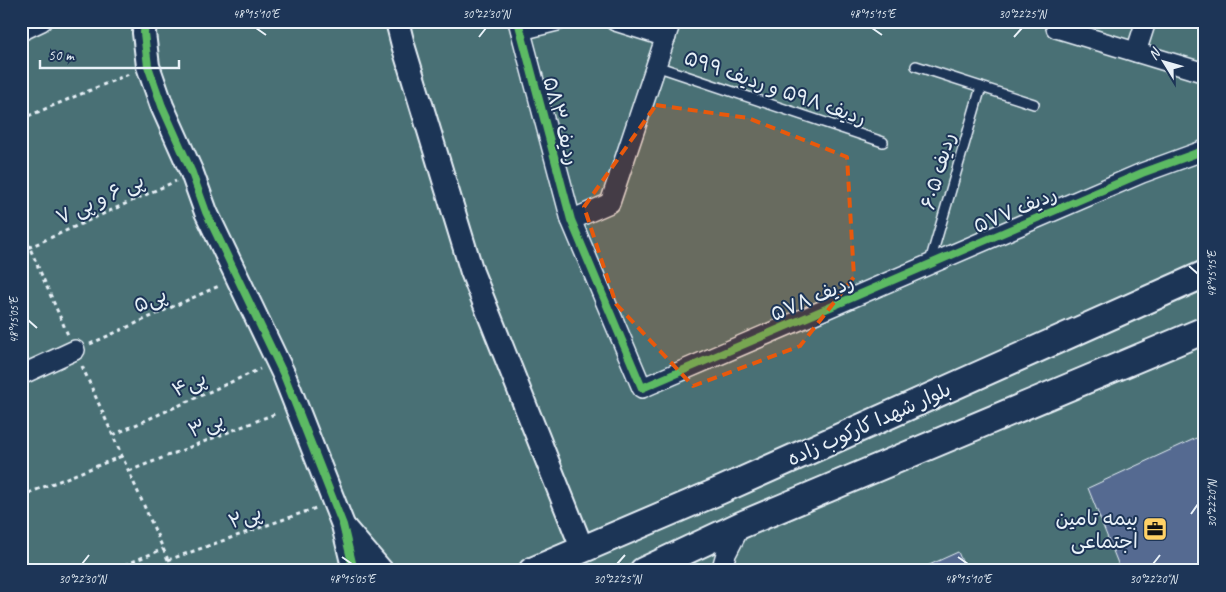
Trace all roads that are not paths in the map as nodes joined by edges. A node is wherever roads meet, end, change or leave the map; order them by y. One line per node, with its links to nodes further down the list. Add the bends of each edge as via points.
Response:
1 (42, 21): 10 (street)
2 (145, 21): 28 (street, via 148,66 162,106 206,212 277,361)
3 (397, 21): 29 (street, via 472,272)
4 (557, 21): 7 (street)
5 (615, 21): 9 (street)
6 (1146, 21): 11 (street)
7 (520, 26): 19 (street, ردیف ۵۸۳)
8 (1056, 28): 11 (street)
9 (669, 29): 12 (street)
10 (21, 31)
11 (1136, 52): 14 (street)
12 (656, 66): 17 (lane, ردیف ۵۹۸ و ردیف ۵۹۹); 19 (street, via 610,203)
13 (916, 66): 15 (lane)
14 (1205, 73)
15 (981, 87): 16 (lane); 20 (lane, ردیف ۶۰۵)
16 (1034, 104)
17 (883, 142)
18 (1205, 150): 20 (street, ردیف ۵۷۷, via 1142,173)
19 (571, 220): 26 (street, ردیف ۵۸۳)
20 (929, 265): 22 (street, ردیف ۵۷۷)
21 (1205, 274): 29 (main road, بلوار شهدا کارکوب زاده)
22 (900, 277): 26 (street, ردیف ۵۷۸)
23 (1205, 330): 27 (main road, بلوار شهدا کارکوب زاده)
24 (75, 350): 25 (street)
25 (21, 375)
26 (642, 388)
27 (741, 525): 33 (main road, بلوار شهدا کارکوب زاده); 34 (street)
28 (343, 526): 30 (street); 31 (street)
29 (582, 548): 32 (main road, بلوار شهدا کارکوب زاده)
30 (354, 571)
31 (382, 571)
32 (532, 571)
33 (643, 571)
34 (721, 571)

